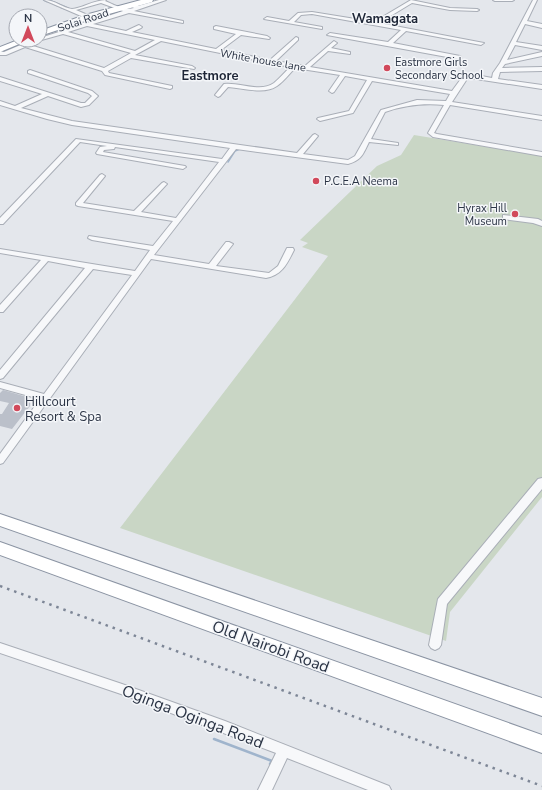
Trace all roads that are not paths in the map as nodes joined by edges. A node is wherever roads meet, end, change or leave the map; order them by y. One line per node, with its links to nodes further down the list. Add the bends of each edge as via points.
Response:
1 (46, 0): 12 (street)
2 (149, 0): 10 (highway, Solai Road)
3 (164, 0): 10 (street)
4 (495, 0): 5 (street)
5 (512, 0)
6 (99, 1): 11 (street); 12 (street)
7 (413, 1): 13 (street); 20 (street)
8 (535, 2): 9 (street); 18 (street)
9 (542, 5)
10 (132, 8): 11 (highway, Solai Road); 17 (street); 21 (street)
11 (119, 9): 14 (highway, Solai Road)
12 (72, 10): 14 (street)
13 (477, 10)
14 (88, 17): 16 (highway, Solai Road)
15 (267, 19): 19 (street)
16 (74, 22): 21 (street, White house lane); 27 (highway, Solai Road)
17 (180, 22)
18 (524, 22): 22 (street); 38 (street)
19 (290, 23): 20 (street, via 300,14 308,12); 25 (street)
20 (376, 23): 26 (street)
21 (82, 25): 28 (street); 29 (street, White house lane)
22 (542, 26)
23 (139, 27): 29 (street)
24 (216, 28): 30 (street)
25 (320, 28)
26 (405, 29): 37 (street); 39 (street)
27 (48, 31)
28 (61, 32): 32 (street); 46 (street)
29 (125, 33): 35 (street, White house lane)
30 (240, 33): 33 (street); 44 (street)
31 (330, 35): 39 (street)
32 (48, 37)
33 (267, 38)
34 (296, 39): 51 (street)
35 (159, 40): 44 (street, White house lane); 46 (street)
36 (334, 43): 43 (street)
37 (481, 43)
38 (513, 43): 42 (street); 52 (street)
39 (389, 44): 50 (street)
40 (10, 48): 45 (highway)
41 (42, 48): 57 (street)
42 (542, 48)
43 (327, 49): 47 (street); 55 (street)
44 (216, 51): 51 (street, White house lane)
45 (0, 52)
46 (136, 53): 49 (street)
47 (348, 53)
48 (542, 54): 52 (street)
49 (130, 56): 54 (street); 57 (street)
50 (458, 57)
51 (272, 61): 53 (street, White house lane)
52 (503, 63): 58 (street)
53 (294, 66): 55 (street, White house lane); 69 (street, via 274,86 258,88 226,85)
54 (192, 68)
55 (306, 68): 60 (street, White house lane)
56 (542, 69): 58 (street)
57 (105, 70): 64 (street, via 107,74)
58 (498, 70): 63 (street)
59 (30, 72): 68 (street, via 90,92 95,96 88,104 81,105)
60 (344, 74): 61 (street, White house lane); 66 (street)
61 (371, 78): 67 (street, White house lane); 74 (street, via 351,112)
62 (0, 79): 68 (street)
63 (495, 80): 65 (street); 67 (street, via 476,76 465,77)
64 (170, 87)
65 (542, 87)
66 (332, 90)
67 (454, 93): 71 (street)
68 (47, 94): 72 (street)
69 (218, 95)
70 (0, 103): 72 (street)
71 (448, 103): 73 (street); 77 (street, via 423,102 386,109); 81 (street, via 431,133 435,136)
72 (15, 108): 75 (street, via 49,118)
73 (542, 118)
74 (320, 119)
75 (85, 133): 79 (street); 80 (street); 90 (street)
76 (315, 136): 82 (street)
77 (368, 140): 78 (street); 82 (street, via 355,160 338,161)
78 (396, 144)
79 (234, 147): 82 (street); 83 (street)
80 (153, 150): 83 (street); 84 (street, via 102,148 99,153)
81 (542, 154)
82 (299, 155)
83 (224, 161): 89 (street)
84 (183, 167)
85 (102, 176): 87 (street, via 78,204)
86 (164, 184): 87 (street)
87 (135, 214): 89 (street)
88 (506, 217): 91 (street)
89 (177, 220): 94 (street)
90 (0, 222)
91 (542, 224)
92 (92, 238): 94 (street)
93 (229, 244): 99 (street)
94 (155, 249): 97 (street)
95 (290, 250): 99 (street, via 278,271 270,276)
96 (0, 251): 98 (street)
97 (150, 257): 99 (street); 101 (street)
98 (46, 259): 100 (street); 102 (street)
99 (212, 266)
100 (90, 267): 101 (street); 103 (street)
101 (138, 274): 105 (street)
102 (0, 310)
103 (0, 376)
104 (0, 385): 105 (street)
105 (47, 398): 106 (street)
106 (0, 462)
107 (542, 482): 110 (street, via 442,602)
108 (0, 520): 112 (highway)
109 (0, 548): 113 (highway, Old Nairobi Road)
110 (435, 645)
111 (0, 648): 114 (street, Oginga Oginga Road, via 122,689)
112 (542, 707)
113 (542, 744)
114 (284, 750): 115 (street); 116 (street, Oginga Oginga Road)
115 (265, 790)
116 (384, 790)

